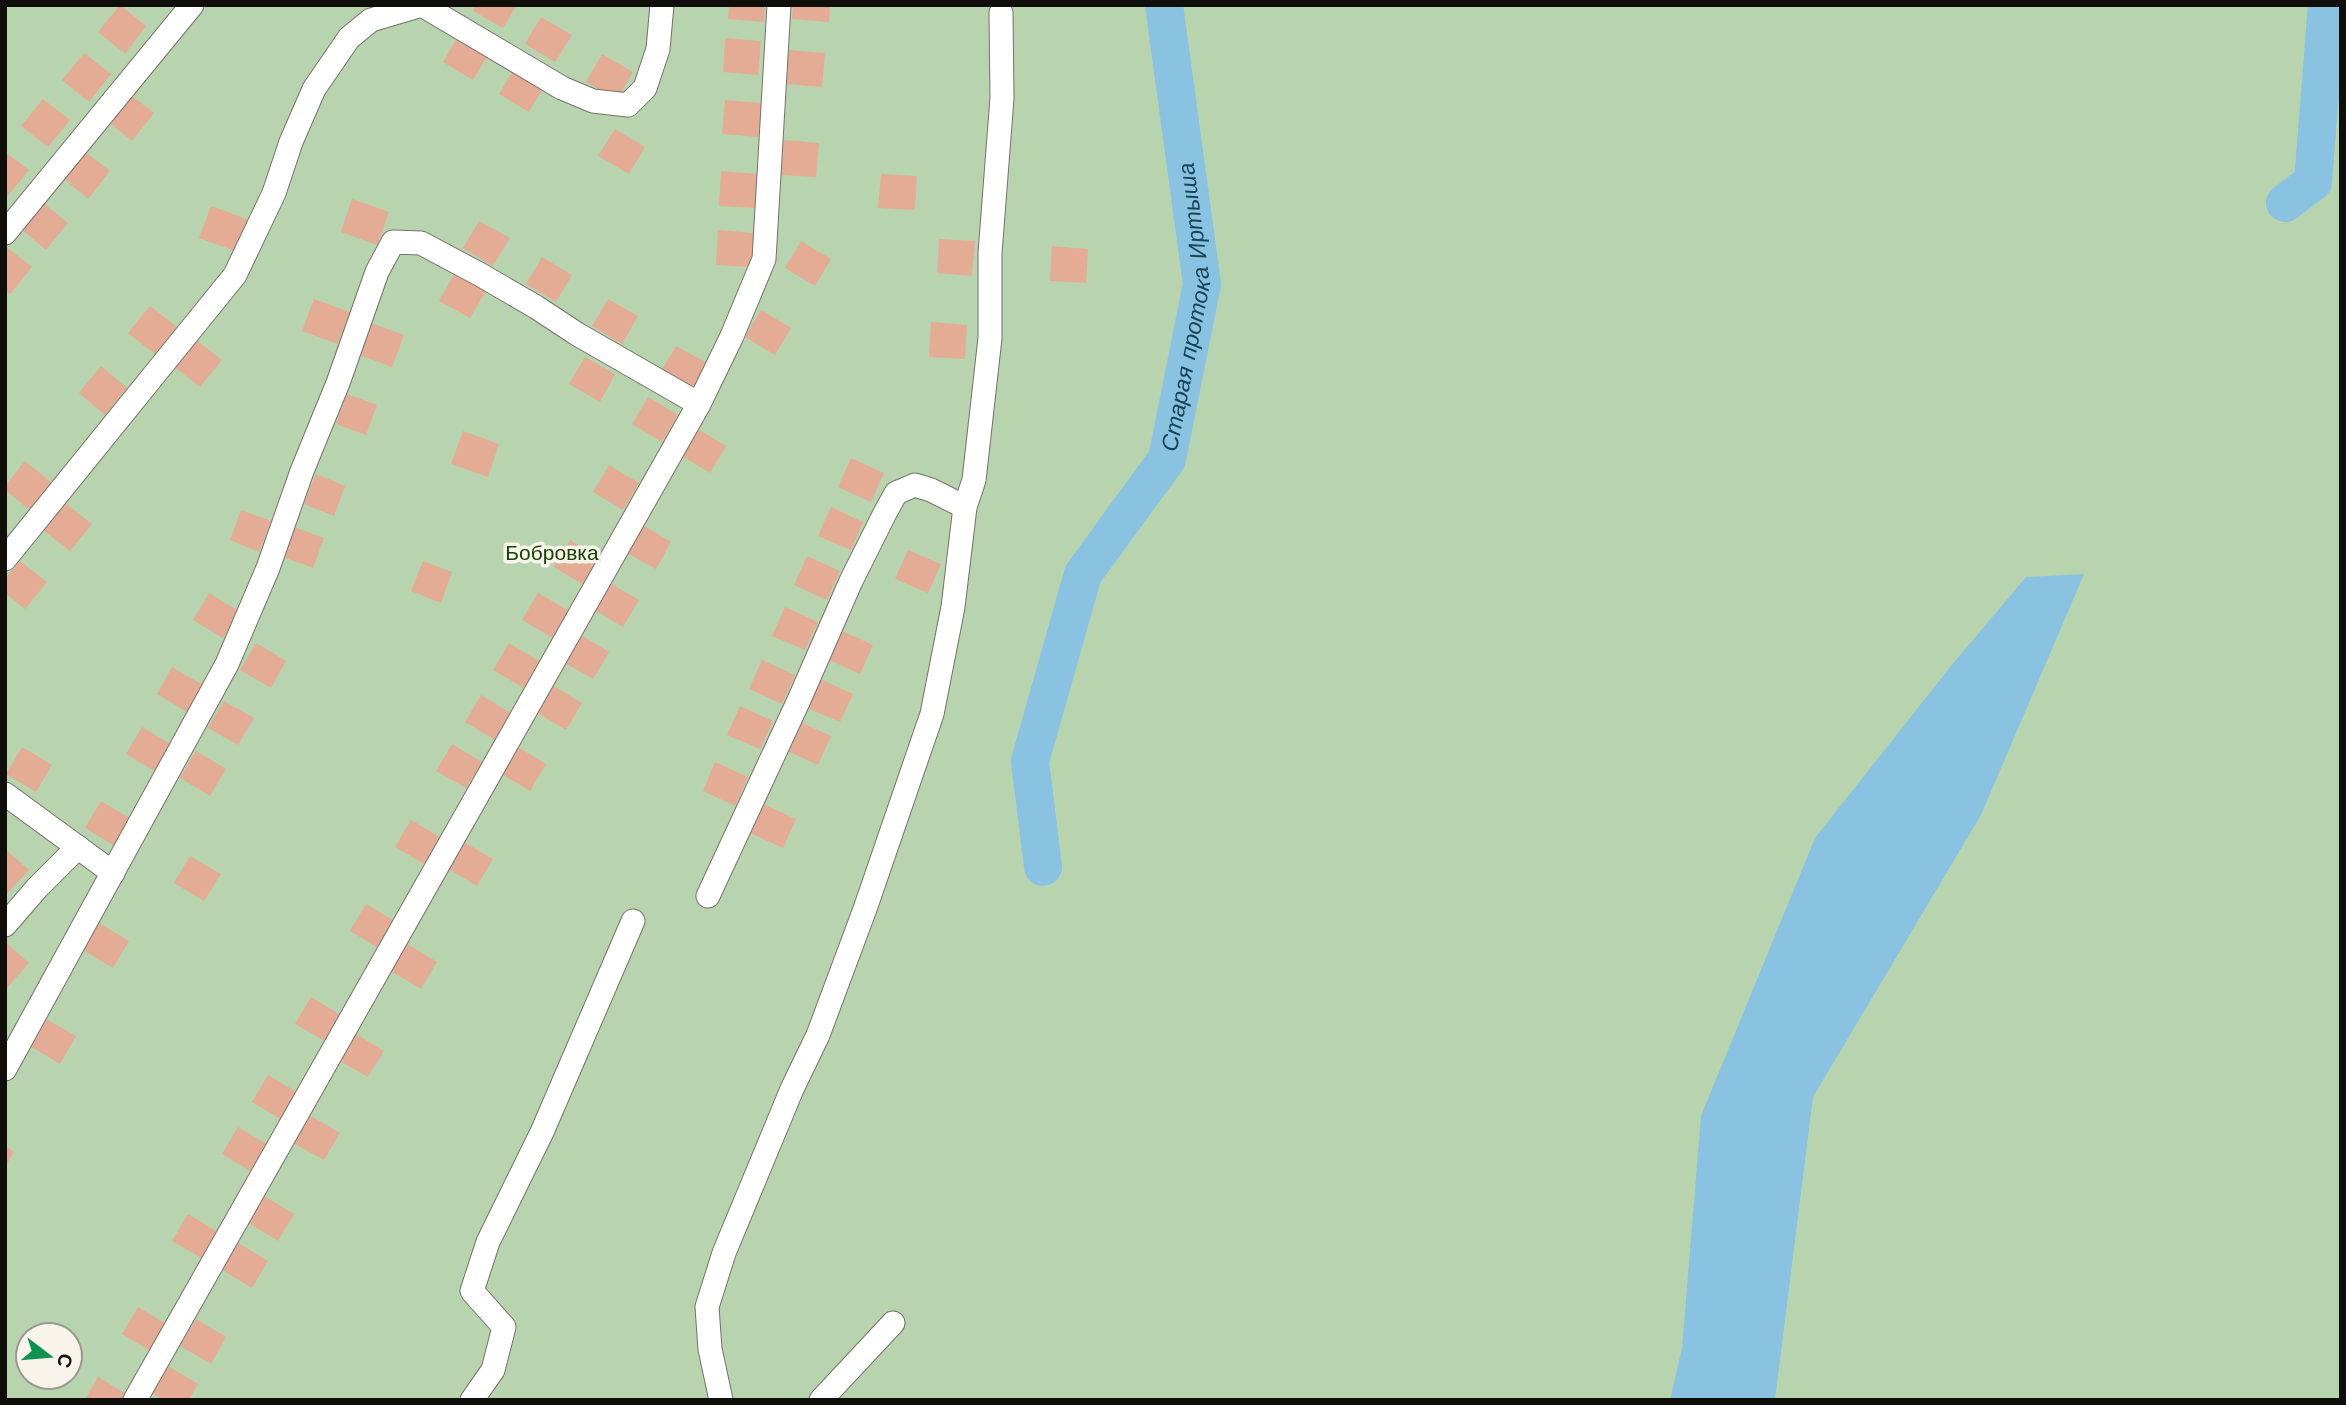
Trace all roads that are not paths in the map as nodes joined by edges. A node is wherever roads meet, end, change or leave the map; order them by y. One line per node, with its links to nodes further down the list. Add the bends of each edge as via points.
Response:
1 (192, 5): 5 (street)
2 (662, 5): 8 (street, via 658,50 645,88 628,105 593,101 562,88 422,5 371,20 349,38 314,89 274,193 235,275)
3 (779, 5): 6 (street, via 764,259)
4 (1001, 13): 7 (street, via 1002,98 990,253 990,338 974,480)
5 (5, 233)
6 (699, 404): 11 (street, via 421,243 393,242 377,272 268,568 227,664); 17 (street)
7 (965, 507): 12 (street, via 915,485 896,493 851,580); 19 (street, via 953,607 932,714 818,1035 729,1240 707,1307)
8 (5, 559)
9 (5, 794): 10 (street)
10 (78, 847): 11 (street); 14 (street)
11 (113, 873): 15 (street)
12 (708, 896)
13 (633, 921): 18 (street, via 542,1132 488,1242 472,1291 504,1327 494,1370)
14 (5, 925)
15 (5, 1069)
16 (893, 1323): 20 (street)
17 (135, 1400)
18 (472, 1400)
19 (721, 1400)
20 (821, 1400)

